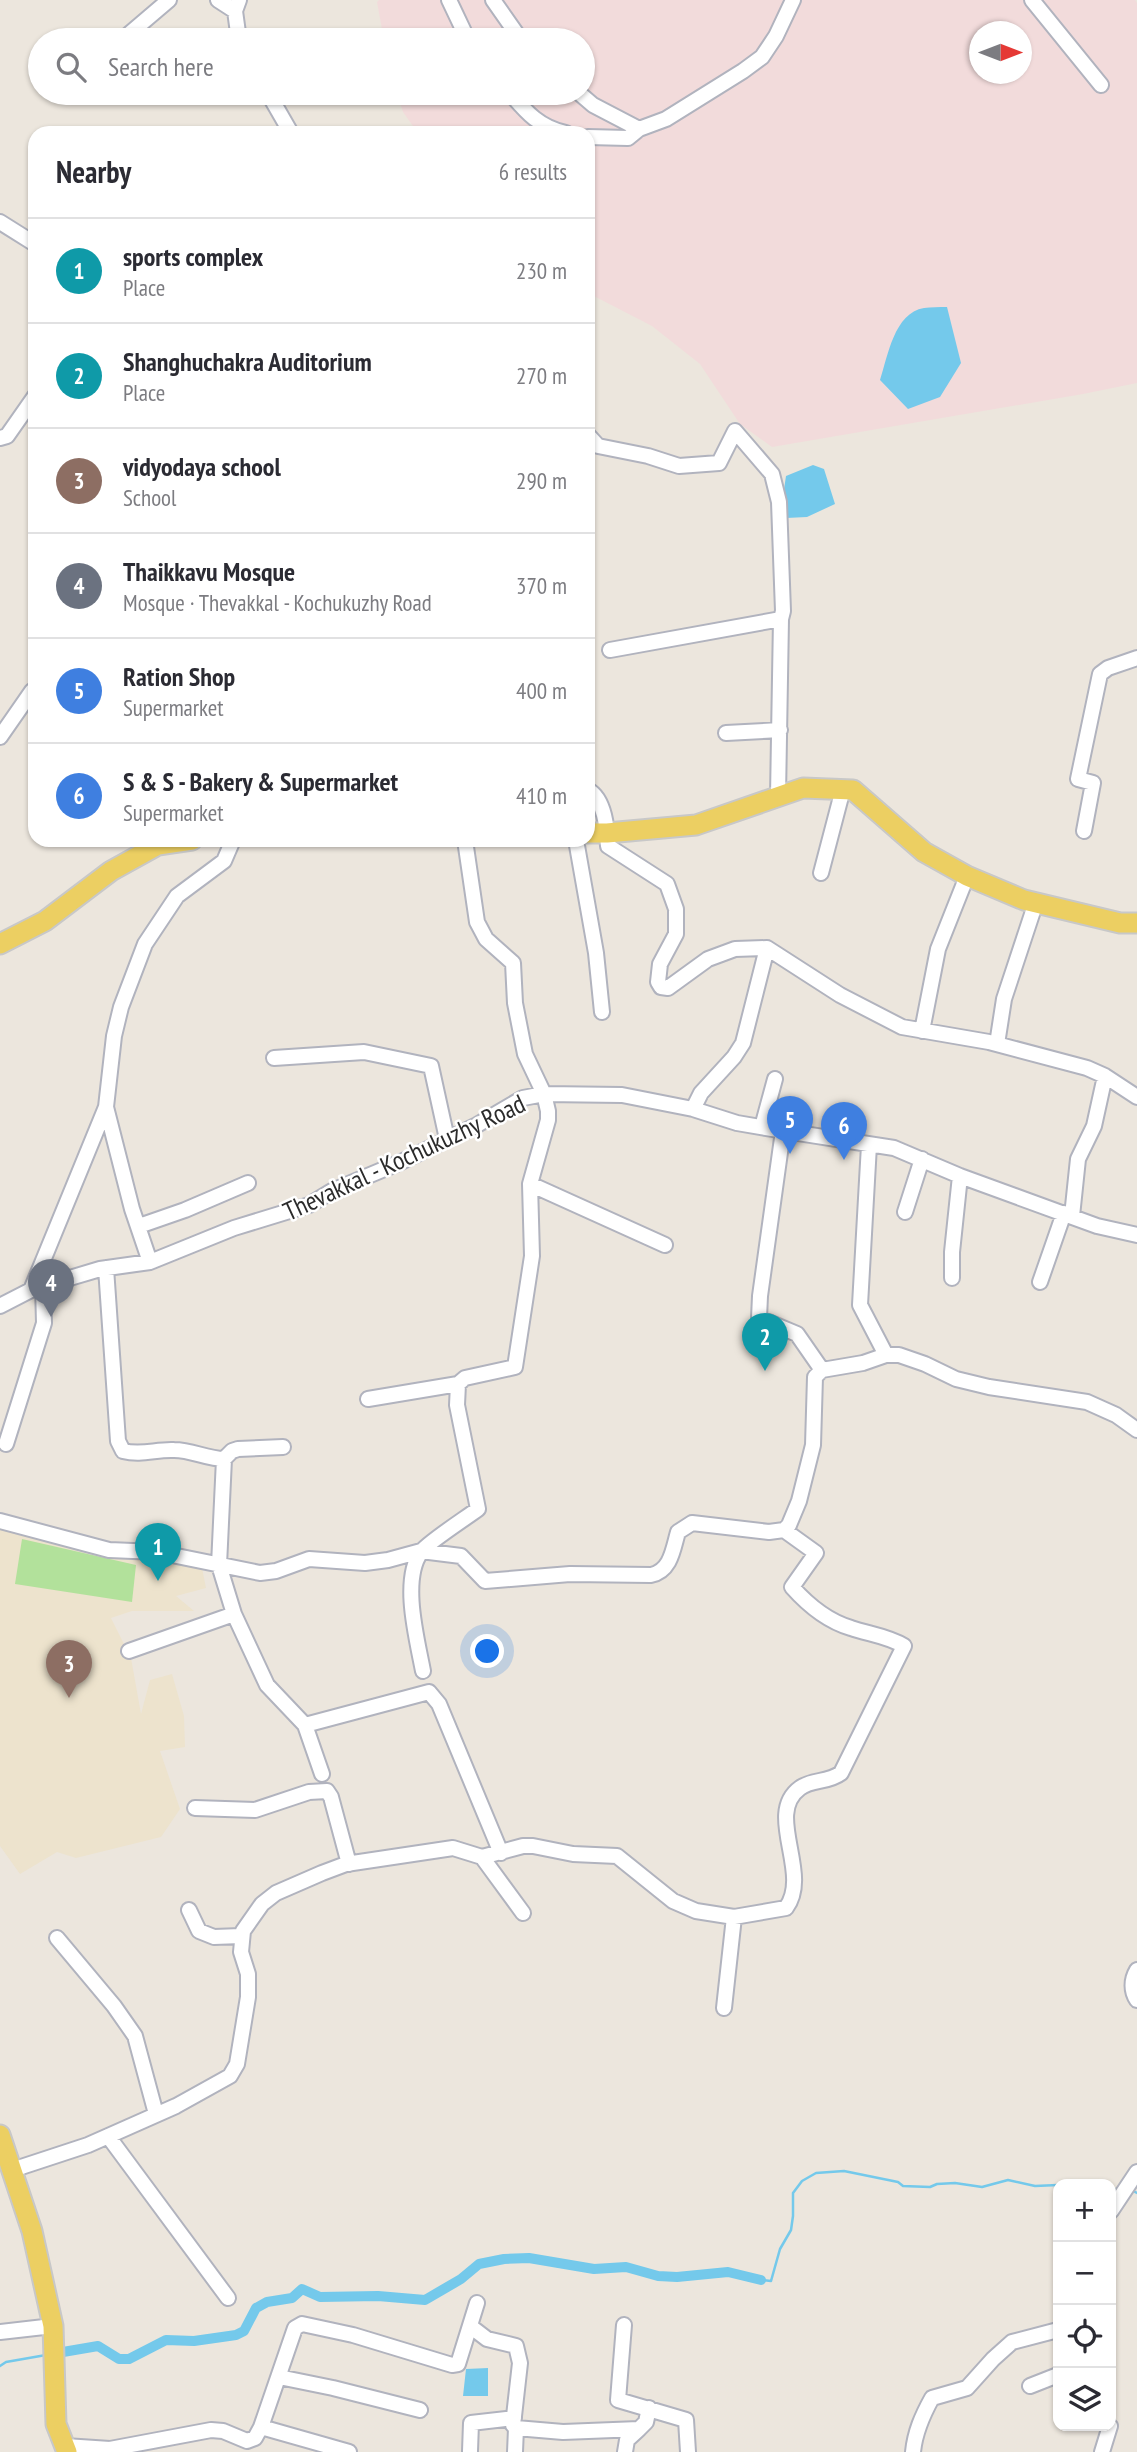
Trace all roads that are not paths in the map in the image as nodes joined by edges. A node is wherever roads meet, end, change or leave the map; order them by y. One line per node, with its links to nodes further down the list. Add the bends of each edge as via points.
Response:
1 (169, 0): 8 (street)
2 (218, 0): 7 (street)
3 (449, 0): 10 (street)
4 (493, 0): 11 (street)
5 (793, 0): 18 (street, via 762,57 666,119)
6 (1032, 0): 12 (street)
7 (237, 6): 9 (street)
8 (136, 28)
9 (238, 28)
10 (462, 28)
11 (513, 28)
12 (1101, 85)
13 (275, 105): 16 (street)
14 (520, 105): 17 (street)
15 (592, 105): 18 (street)
16 (287, 126)
17 (546, 126)
18 (639, 129): 19 (street, via 628,138)
19 (595, 137)
20 (0, 222): 21 (street)
21 (28, 240)
22 (28, 406): 23 (street, via 7,436)
23 (0, 438)
24 (595, 443): 25 (street, via 679,466 719,463 735,431 772,474 777,492)
25 (780, 619): 26 (street); 29 (street)
26 (610, 650)
27 (1137, 658): 35 (street, via 1100,674 1078,779 1093,783)
28 (28, 697): 31 (street)
29 (780, 730): 30 (street); 34 (street)
30 (726, 733)
31 (0, 737)
32 (843, 789): 34 (main road, via 803,788); 41 (street); 42 (main road, via 853,790 925,852)
33 (595, 795): 36 (street, via 601,808)
34 (778, 796): 36 (main road, via 696,825)
35 (1084, 831)
36 (597, 833): 46 (street, via 608,846 667,884 676,909 677,934 660,964 661,987 668,988 708,959 735,949)
37 (155, 847): 45 (main road, via 111,872 45,921)
38 (230, 847): 55 (street, via 224,862 177,896 145,944 114,1036)
39 (466, 847): 53 (street, via 477,922 486,939 513,963 525,1054)
40 (577, 847): 47 (street)
41 (821, 873)
42 (967, 876): 43 (main road); 48 (street, via 939,949)
43 (1036, 902): 44 (main road); 49 (street, via 1004,999)
44 (1137, 923)
45 (0, 944)
46 (767, 948): 48 (street, via 840,995 902,1027); 56 (street, via 744,1043)
47 (602, 1012)
48 (922, 1031): 49 (street)
49 (996, 1044): 51 (street)
50 (274, 1058): 59 (street, via 364,1052 431,1066)
51 (1105, 1076): 54 (street); 66 (street, via 1094,1126 1078,1159)
52 (775, 1079): 57 (street)
53 (544, 1094): 56 (street, Thevakkal - Kochukuzhy Road, via 622,1095); 59 (street, Thevakkal - Kochukuzhy Road, via 523,1098); 64 (street, via 548,1120)
54 (1137, 1097)
55 (106, 1107): 67 (street); 74 (street)
56 (693, 1109): 57 (street, Thevakkal - Kochukuzhy Road)
57 (762, 1127): 58 (street, Thevakkal - Kochukuzhy Road)
58 (783, 1131): 60 (street, Thevakkal - Kochukuzhy Road); 77 (street, via 759,1318 797,1334)
59 (447, 1139): 70 (street, Thevakkal - Kochukuzhy Road, via 309,1205 234,1228)
60 (869, 1145): 61 (street, Thevakkal - Kochukuzhy Road); 76 (street, via 860,1305)
61 (922, 1159): 62 (street, Thevakkal - Kochukuzhy Road); 65 (street)
62 (960, 1176): 66 (street, Thevakkal - Kochukuzhy Road); 72 (street)
63 (248, 1183): 67 (street)
64 (530, 1184): 69 (street); 78 (street, via 532,1256 515,1367 465,1378)
65 (905, 1212)
66 (1068, 1215): 68 (street, Thevakkal - Kochukuzhy Road); 73 (street)
67 (139, 1226): 70 (street)
68 (1137, 1235)
69 (665, 1245)
70 (150, 1262): 71 (street, Thevakkal - Kochukuzhy Road)
71 (106, 1268): 74 (street, Thevakkal - Kochukuzhy Road); 83 (street, via 118,1441 123,1451 150,1454 172,1450)
72 (952, 1278)
73 (1040, 1282)
74 (37, 1288): 75 (street, Thevakkal - Kochukuzhy Road); 81 (street, via 44,1323)
75 (0, 1306)
76 (886, 1355): 77 (street); 80 (street, via 899,1354 956,1379 989,1387 1087,1402)
77 (822, 1370): 85 (street, via 815,1377 809,1465 793,1517)
78 (458, 1384): 79 (street); 86 (street, via 457,1405 478,1509)
79 (368, 1399)
80 (1137, 1430)
81 (6, 1444)
82 (283, 1447): 83 (street, via 238,1449)
83 (225, 1459): 87 (street)
84 (0, 1521): 87 (street, via 109,1550 157,1552)
85 (784, 1530): 86 (street, via 692,1523 678,1532 662,1572 651,1575 570,1574 485,1581 461,1556); 99 (street, via 816,1553 792,1587 804,1601 847,1628 904,1646 841,1773 833,1780 799,1788 792,1797 786,1821 794,1873 790,1902 786,1908)
86 (421, 1551): 87 (street, via 365,1563 309,1559 260,1573); 90 (street, via 413,1571 412,1614)
87 (219, 1565): 88 (street)
88 (234, 1614): 89 (street); 91 (street, via 267,1685)
89 (129, 1651)
90 (423, 1671)
91 (305, 1725): 92 (street); 94 (street, via 429,1692 439,1704)
92 (322, 1774)
93 (195, 1808): 96 (street, via 255,1810 309,1792 327,1791)
94 (500, 1853): 95 (street); 99 (street, via 533,1846 617,1856 673,1901 696,1911)
95 (482, 1857): 96 (street, via 453,1848); 98 (street)
96 (349, 1864): 100 (street, via 276,1894 251,1917)
97 (189, 1910): 100 (street, via 199,1931 214,1937)
98 (523, 1913)
99 (734, 1917): 104 (street)
100 (241, 1936): 105 (street, via 248,1986 237,2064 230,2076)
101 (57, 1938): 105 (street, via 135,2036)
102 (1137, 1970): 103 (street, via 1133,1980)
103 (1137, 2000)
104 (724, 2008)
105 (156, 2114): 107 (street)
106 (0, 2135): 108 (main road)
107 (108, 2136): 108 (street); 111 (street)
108 (12, 2170): 114 (main road, via 32,2231)
109 (1137, 2172): 110 (street)
110 (1116, 2204)
111 (228, 2298)
112 (477, 2302): 115 (street)
113 (624, 2325): 121 (street, via 618,2400)
114 (53, 2326): 117 (street); 127 (main road, via 56,2424)
115 (470, 2326): 118 (street, via 458,2364 452,2365 353,2334 302,2324 295,2328); 123 (street, via 487,2339 516,2346 520,2363)
116 (1053, 2331): 133 (street, via 1012,2342 967,2388 932,2398)
117 (0, 2332)
118 (279, 2377): 122 (street); 124 (street)
119 (1053, 2377): 120 (street)
120 (1031, 2386)
121 (649, 2408): 125 (street); 132 (street, via 686,2420)
122 (420, 2410)
123 (515, 2423): 125 (street, via 563,2432); 128 (street, via 471,2423); 130 (street)
124 (261, 2427): 127 (street, via 255,2438 247,2441 211,2430 110,2449); 129 (street)
125 (639, 2429): 131 (street, via 627,2440)
126 (1108, 2431): 134 (street)
127 (66, 2449)
128 (470, 2451)
129 (349, 2452)
130 (515, 2452)
131 (625, 2452)
132 (688, 2452)
133 (913, 2452)
134 (1102, 2452)

